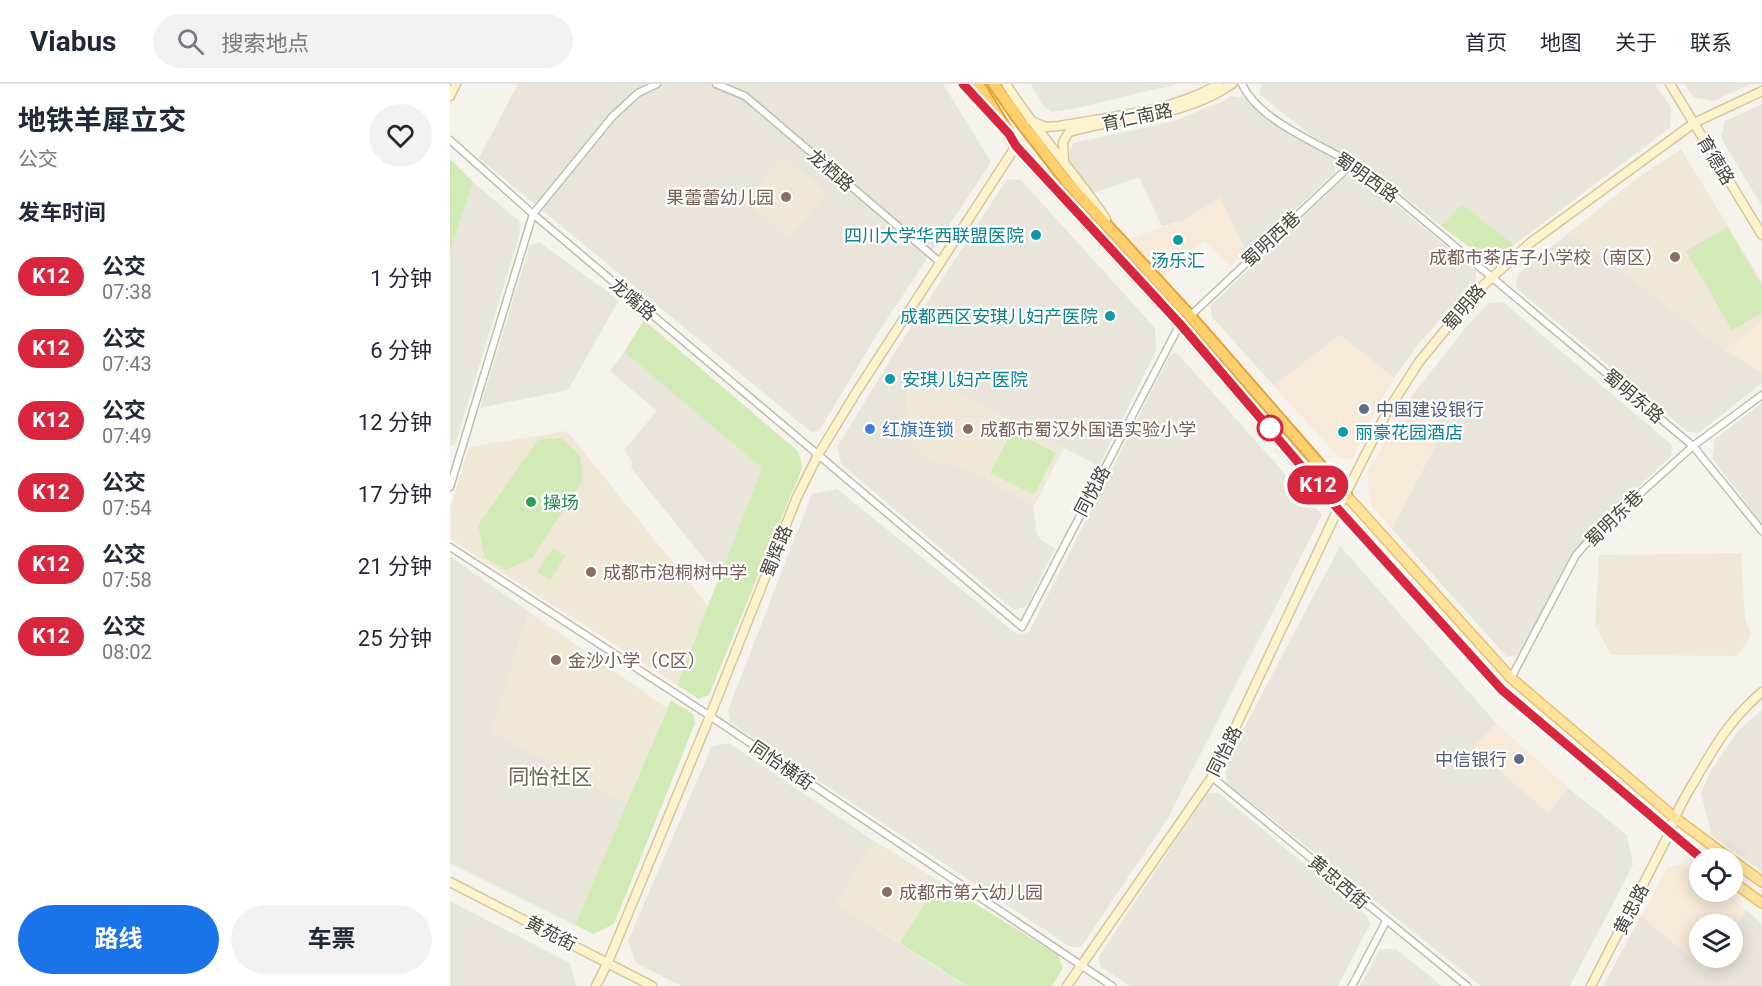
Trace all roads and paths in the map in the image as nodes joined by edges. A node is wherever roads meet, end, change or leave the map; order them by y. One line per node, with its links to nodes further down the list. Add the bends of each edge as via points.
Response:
1 (456, 84): 13 (street)
2 (657, 84): 21 (street, via 638,93 612,117)
3 (716, 84): 24 (street, 龙栖路, via 745,96)
4 (963, 84): 16 (street)
5 (978, 84): 16 (highway)
6 (994, 84): 23 (highway, via 1067,182)
7 (1006, 84): 14 (street)
8 (1219, 84): 14 (street, via 1203,93 1147,110 1059,126 1046,127)
9 (1232, 84): 19 (street, 育仁南路, via 1205,101 1069,132 1063,142)
10 (1242, 84): 20 (street, 蜀明西路, via 1246,93 1268,113 1305,140)
11 (1670, 84): 15 (street, 育德路)
12 (1762, 91): 15 (street, 蜀明路)
13 (450, 96)
14 (1031, 121): 19 (street)
15 (1694, 123): 22 (street, 育德路); 25 (street, 蜀明路, via 1565,216)
16 (1009, 134): 18 (highway)
17 (450, 140): 21 (street, 龙嘴路)
18 (1016, 146): 24 (street, 蜀辉路); 27 (highway)
19 (1064, 162): 23 (street)
20 (1353, 163): 25 (street, 蜀明西路); 26 (street, 蜀明西巷)
21 (533, 214): 30 (street, 龙嘴路); 31 (street)
22 (1762, 235)
23 (1120, 239): 26 (highway)
24 (941, 263): 30 (street, 蜀辉路)
25 (1492, 276): 29 (street, 蜀明东路); 32 (street, 蜀明路, via 1419,362 1387,412)
26 (1190, 316): 32 (highway)
27 (1180, 324): 33 (highway); 36 (street, 同悦路)
28 (1762, 395): 29 (street, 蜀明东巷)
29 (1693, 446): 34 (street, 蜀明东路); 37 (street, 蜀明东巷, via 1619,510 1576,555)
30 (818, 455): 36 (street, 龙嘴路); 39 (street, 蜀辉路, via 797,496)
31 (450, 487)
32 (1346, 495): 33 (street, 同怡路); 37 (main road)
33 (1338, 509): 40 (street, 同怡路); 42 (main road, via 1502,690)
34 (1762, 531)
35 (450, 547): 39 (street, 同怡横街)
36 (1022, 627)
37 (1511, 678): 41 (main road)
38 (1762, 692): 41 (street, 黄忠路, via 1719,738)
39 (710, 716): 51 (street, 蜀辉路); 52 (street, 同怡横街)
40 (1212, 777): 50 (street, 黄忠西街); 52 (street, 同怡路)
41 (1674, 818): 42 (street, 黄忠路); 44 (main road)
42 (1670, 832): 43 (main road); 59 (street, 黄忠路)
43 (1689, 848)
44 (1716, 848)
45 (1743, 868): 47 (main road)
46 (450, 882): 51 (street, 黄苑街)
47 (1762, 882)
48 (1743, 889): 49 (main road)
49 (1762, 903)
50 (1386, 921): 57 (street); 58 (street, 黄忠西街)
51 (608, 962): 53 (street, 蜀辉路); 54 (street, 黄苑街)
52 (1080, 964): 55 (street, 同怡路); 56 (street, 同怡横街)
53 (596, 986)
54 (652, 986)
55 (1067, 986)
56 (1113, 986)
57 (1352, 986)
58 (1467, 986)
59 (1591, 986)

